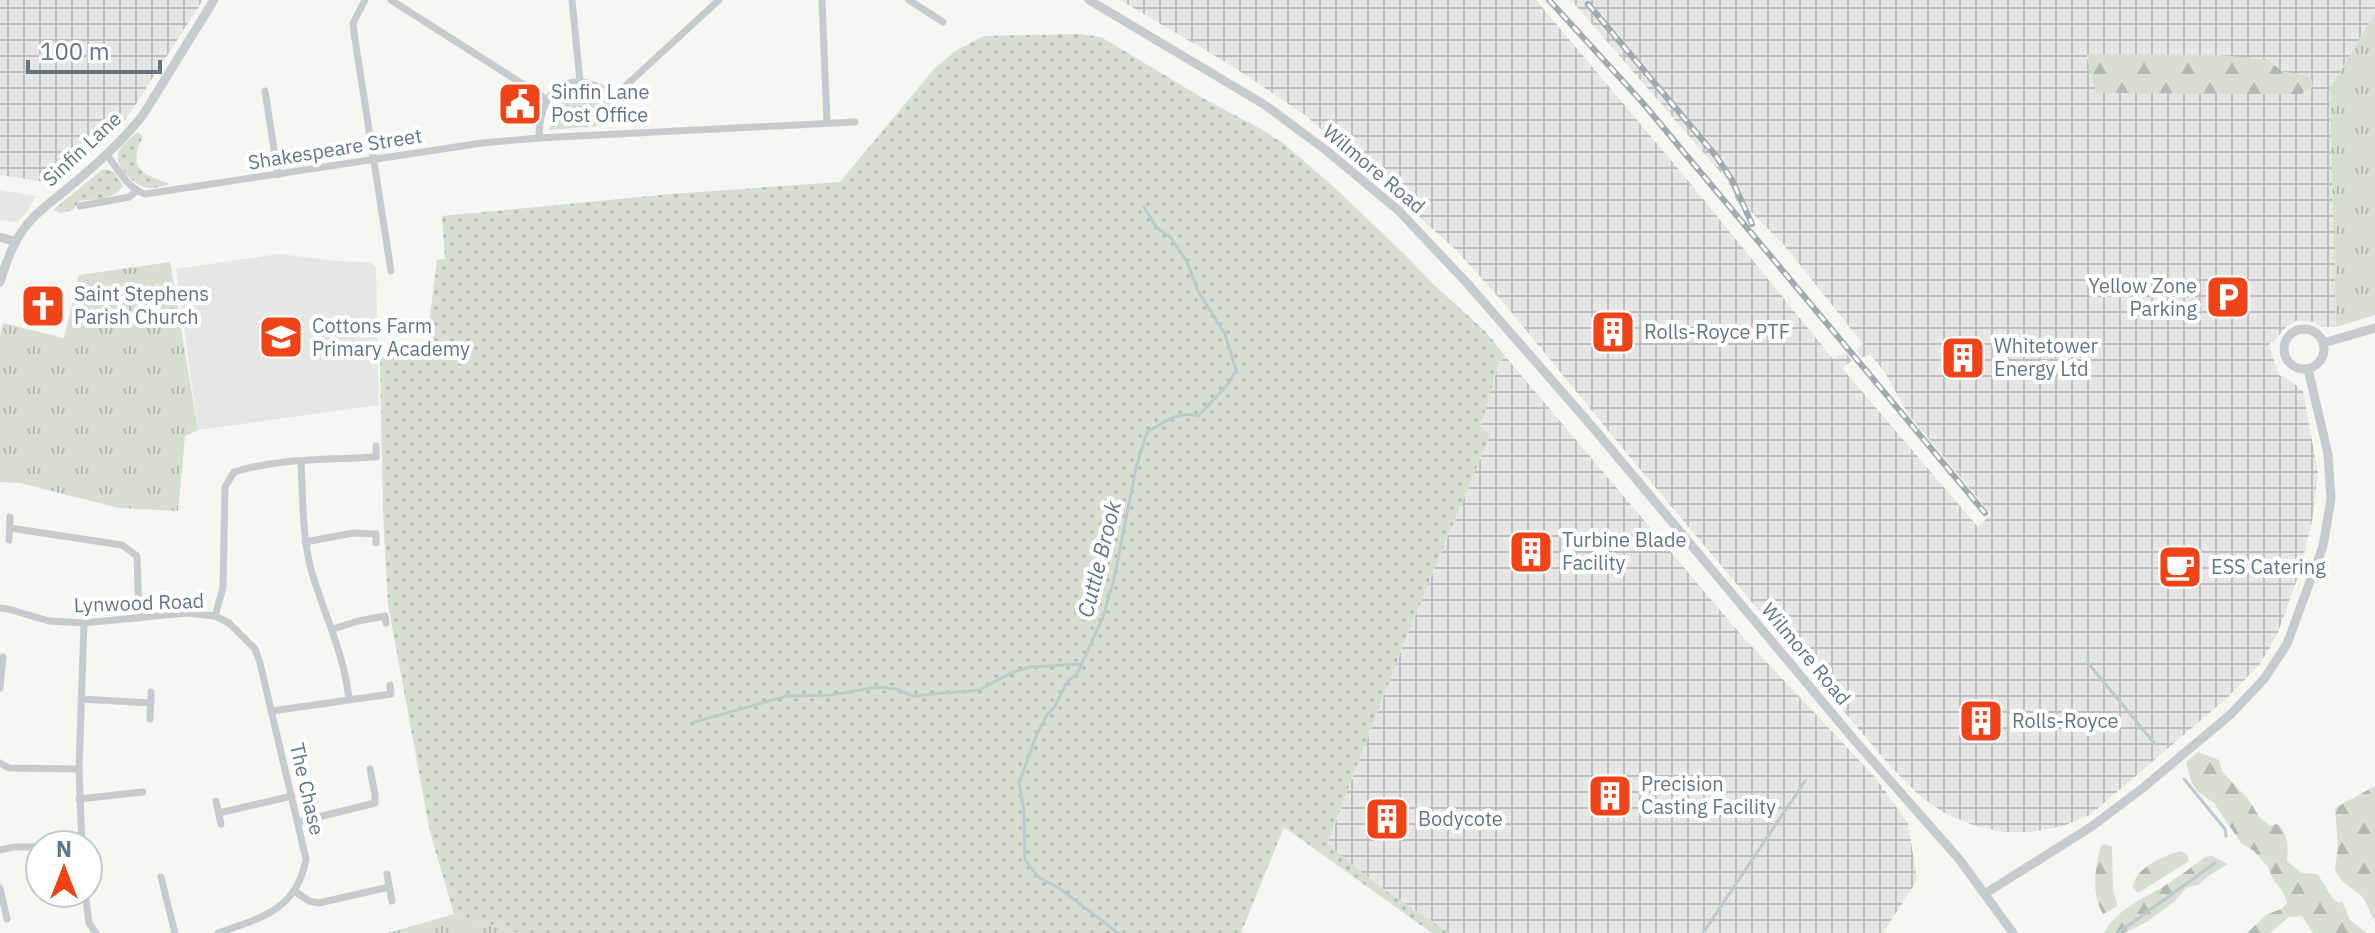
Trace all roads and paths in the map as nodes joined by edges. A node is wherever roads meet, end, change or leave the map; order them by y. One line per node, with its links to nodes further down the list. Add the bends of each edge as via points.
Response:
1 (214, 0): 16 (street, Sinfin Lane, via 143,115)
2 (365, 0): 17 (street, via 353,23)
3 (391, 0): 12 (street)
4 (572, 0): 10 (street)
5 (719, 0): 10 (street, via 621,90 612,93)
6 (822, 0): 14 (street)
7 (909, 0): 9 (street)
8 (1089, 0): 73 (street, Wilmore Road, via 1265,105 1398,210 1551,378)
9 (943, 22)
10 (580, 82): 12 (street, via 563,86)
11 (265, 91): 18 (street)
12 (546, 99): 15 (street)
13 (855, 122): 14 (street, Shakespeare Street)
14 (827, 123): 15 (street, Shakespeare Street)
15 (539, 138): 17 (street, Shakespeare Street)
16 (107, 155): 19 (street); 22 (street, Sinfin Lane, via 43,208)
17 (374, 158): 18 (street, Shakespeare Street); 23 (street)
18 (278, 175): 19 (street, Shakespeare Street)
19 (136, 191): 20 (street, Shakespeare Street)
20 (80, 206)
21 (0, 237): 22 (street)
22 (16, 242): 24 (street, Sinfin Lane)
23 (391, 271)
24 (0, 282)
25 (2375, 328): 26 (street)
26 (2323, 343): 27 (street, via 2322,356); 27 (street, via 2306,329 2286,339 2287,361)
27 (2308, 369): 73 (street, via 2328,454 2331,499 2323,546 2287,644 2231,714 2144,787)
28 (376, 446): 29 (street, via 376,457)
29 (301, 461): 33 (street); 37 (street, via 234,472 225,487 223,588)
30 (10, 517): 31 (street)
31 (10, 528): 32 (street); 38 (street, via 127,547 137,556)
32 (9, 540)
33 (305, 542): 34 (street, via 353,533 376,534); 41 (street)
34 (376, 543)
35 (0, 602): 36 (street, Lynwood Road)
36 (4, 609): 39 (street, Lynwood Road, via 49,621)
37 (215, 616): 38 (street, Lynwood Road); 49 (street, Lynwood Road, via 255,649)
38 (139, 618): 39 (street, Lynwood Road)
39 (84, 623): 47 (street)
40 (386, 623): 41 (street, via 385,616)
41 (333, 629): 48 (street)
42 (3, 657): 43 (street)
43 (1, 667): 45 (street)
44 (390, 685): 48 (street, via 391,694)
45 (0, 688)
46 (151, 692): 50 (street)
47 (81, 699): 50 (street); 54 (street)
48 (349, 699): 51 (street)
49 (270, 700): 51 (street, The Chase)
50 (151, 703): 52 (street)
51 (272, 711): 58 (street, The Chase)
52 (150, 719)
53 (0, 763): 54 (street, via 9,768)
54 (79, 769): 59 (street)
55 (370, 769): 63 (street, via 375,803)
56 (143, 792): 57 (street)
57 (129, 794): 59 (street); 61 (street)
58 (292, 796): 62 (street); 63 (street, The Chase)
59 (79, 799): 65 (street)
60 (216, 801): 62 (street)
61 (131, 804)
62 (219, 813): 64 (street)
63 (298, 822): 72 (street, The Chase, via 306,859)
64 (221, 824)
65 (81, 829)
66 (24, 847): 67 (street)
67 (0, 850)
68 (387, 874): 70 (street)
69 (161, 877): 78 (street)
70 (389, 887): 72 (street, via 319,903); 74 (street)
71 (0, 888): 76 (street)
72 (296, 892): 79 (street, via 280,908)
73 (1986, 893): 80 (street, Wilmore Road)
74 (392, 901)
75 (87, 909): 77 (street)
76 (7, 919)
77 (96, 933)
78 (175, 933)
79 (218, 933)
80 (2013, 933)

